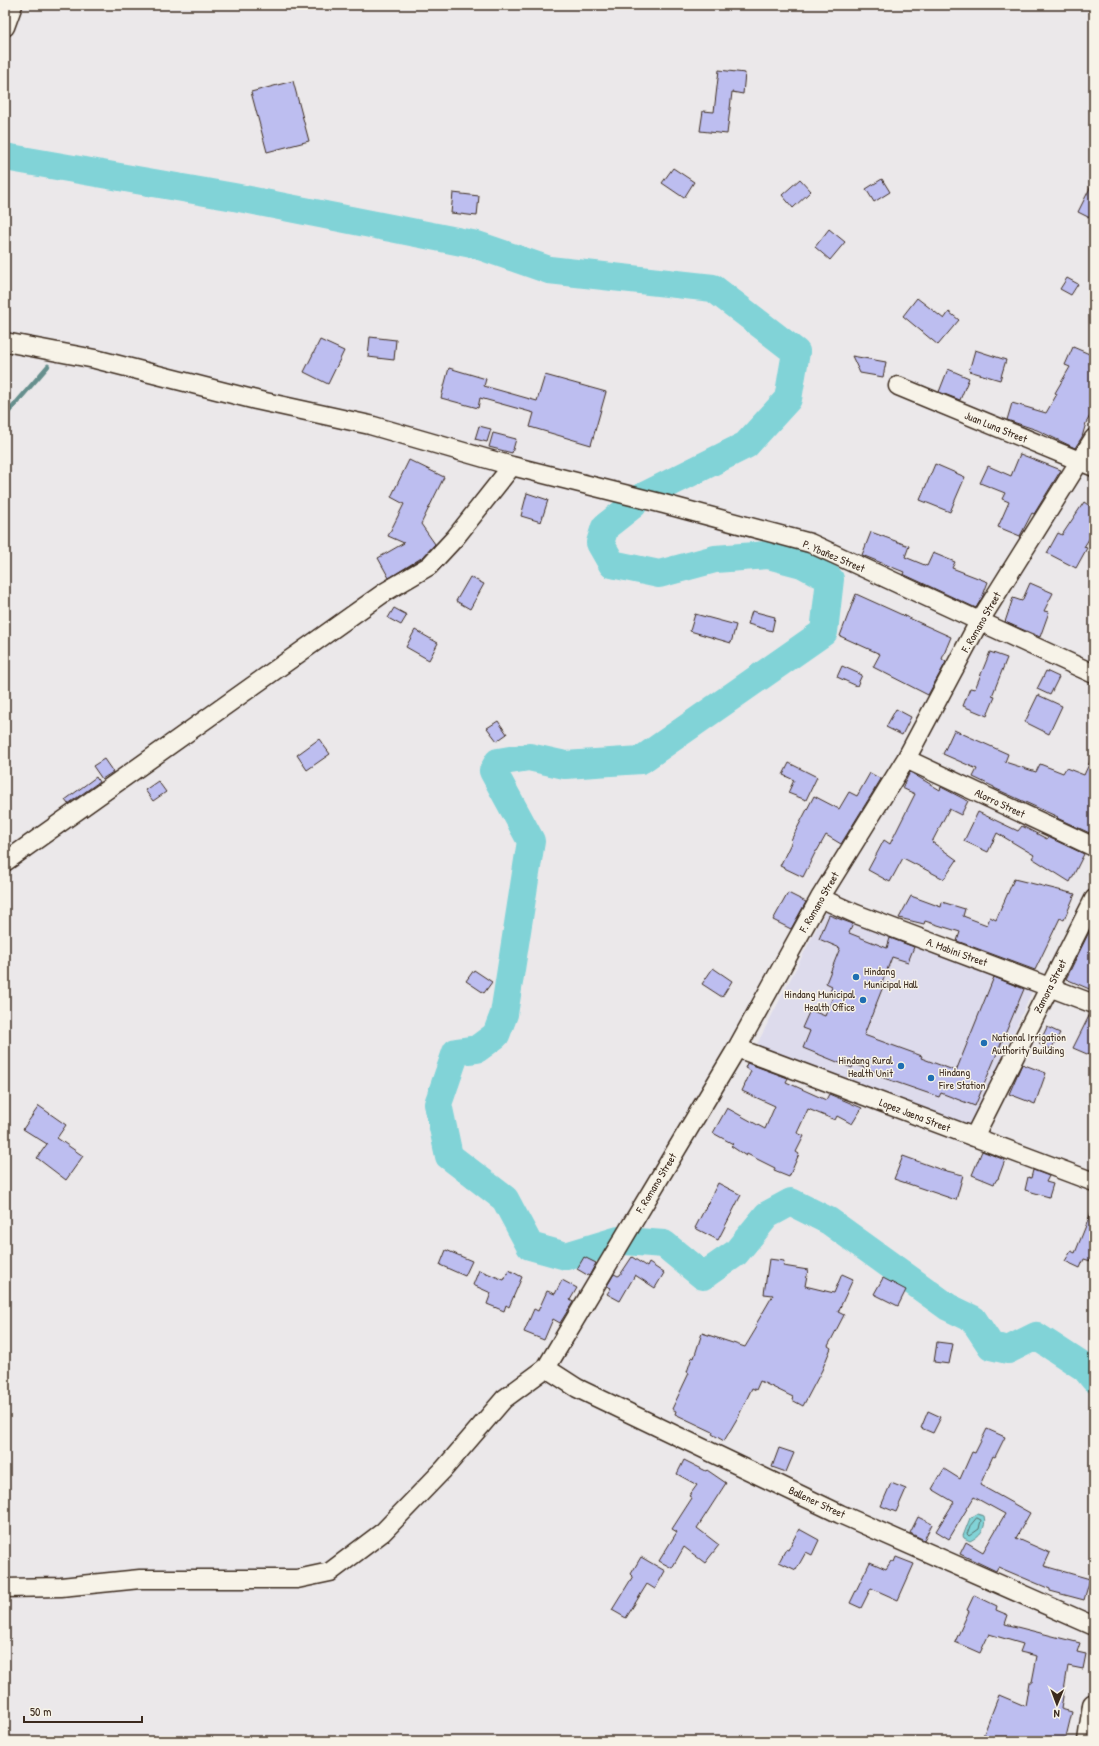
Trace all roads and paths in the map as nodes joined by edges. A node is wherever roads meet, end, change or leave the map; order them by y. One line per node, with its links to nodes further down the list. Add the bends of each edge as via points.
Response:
1 (13, 5): 2 (street)
2 (5, 27)
3 (5, 342): 7 (street, P. Ybañez Street, via 95,359 256,400 370,424)
4 (898, 386): 6 (street, Juan Luna Street)
5 (1094, 438): 6 (street, F. Romano Street)
6 (1087, 464): 8 (street, F. Romano Street)
7 (512, 466): 8 (street, P. Ybañez Street, via 810,544); 12 (street, via 455,538 429,566 386,592)
8 (979, 622): 9 (street, P. Ybañez Street); 10 (street, F. Romano Street)
9 (1094, 674)
10 (906, 759): 11 (street, Alorro Street); 13 (street, F. Romano Street)
11 (1094, 847)
12 (5, 862)
13 (820, 898): 15 (street, A. Mabini Street, via 856,914); 17 (street, F. Romano Street)
14 (1094, 899): 15 (street, Zamora Street)
15 (1050, 986): 16 (street, A. Mabini Street); 18 (street, Zamora Street)
16 (1094, 1004)
17 (737, 1048): 18 (street, Lopez Jaena Street); 20 (street, F. Romano Street)
18 (974, 1137): 19 (street, Lopez Jaena Street)
19 (1094, 1182)
20 (546, 1368): 21 (street, via 504,1399 443,1470 383,1532 330,1572 297,1579 140,1579 62,1587); 22 (street, Ballener Street, via 577,1388 840,1514)
21 (5, 1588)
22 (1094, 1626)
23 (1094, 1705): 24 (main road)
24 (1089, 1741)

